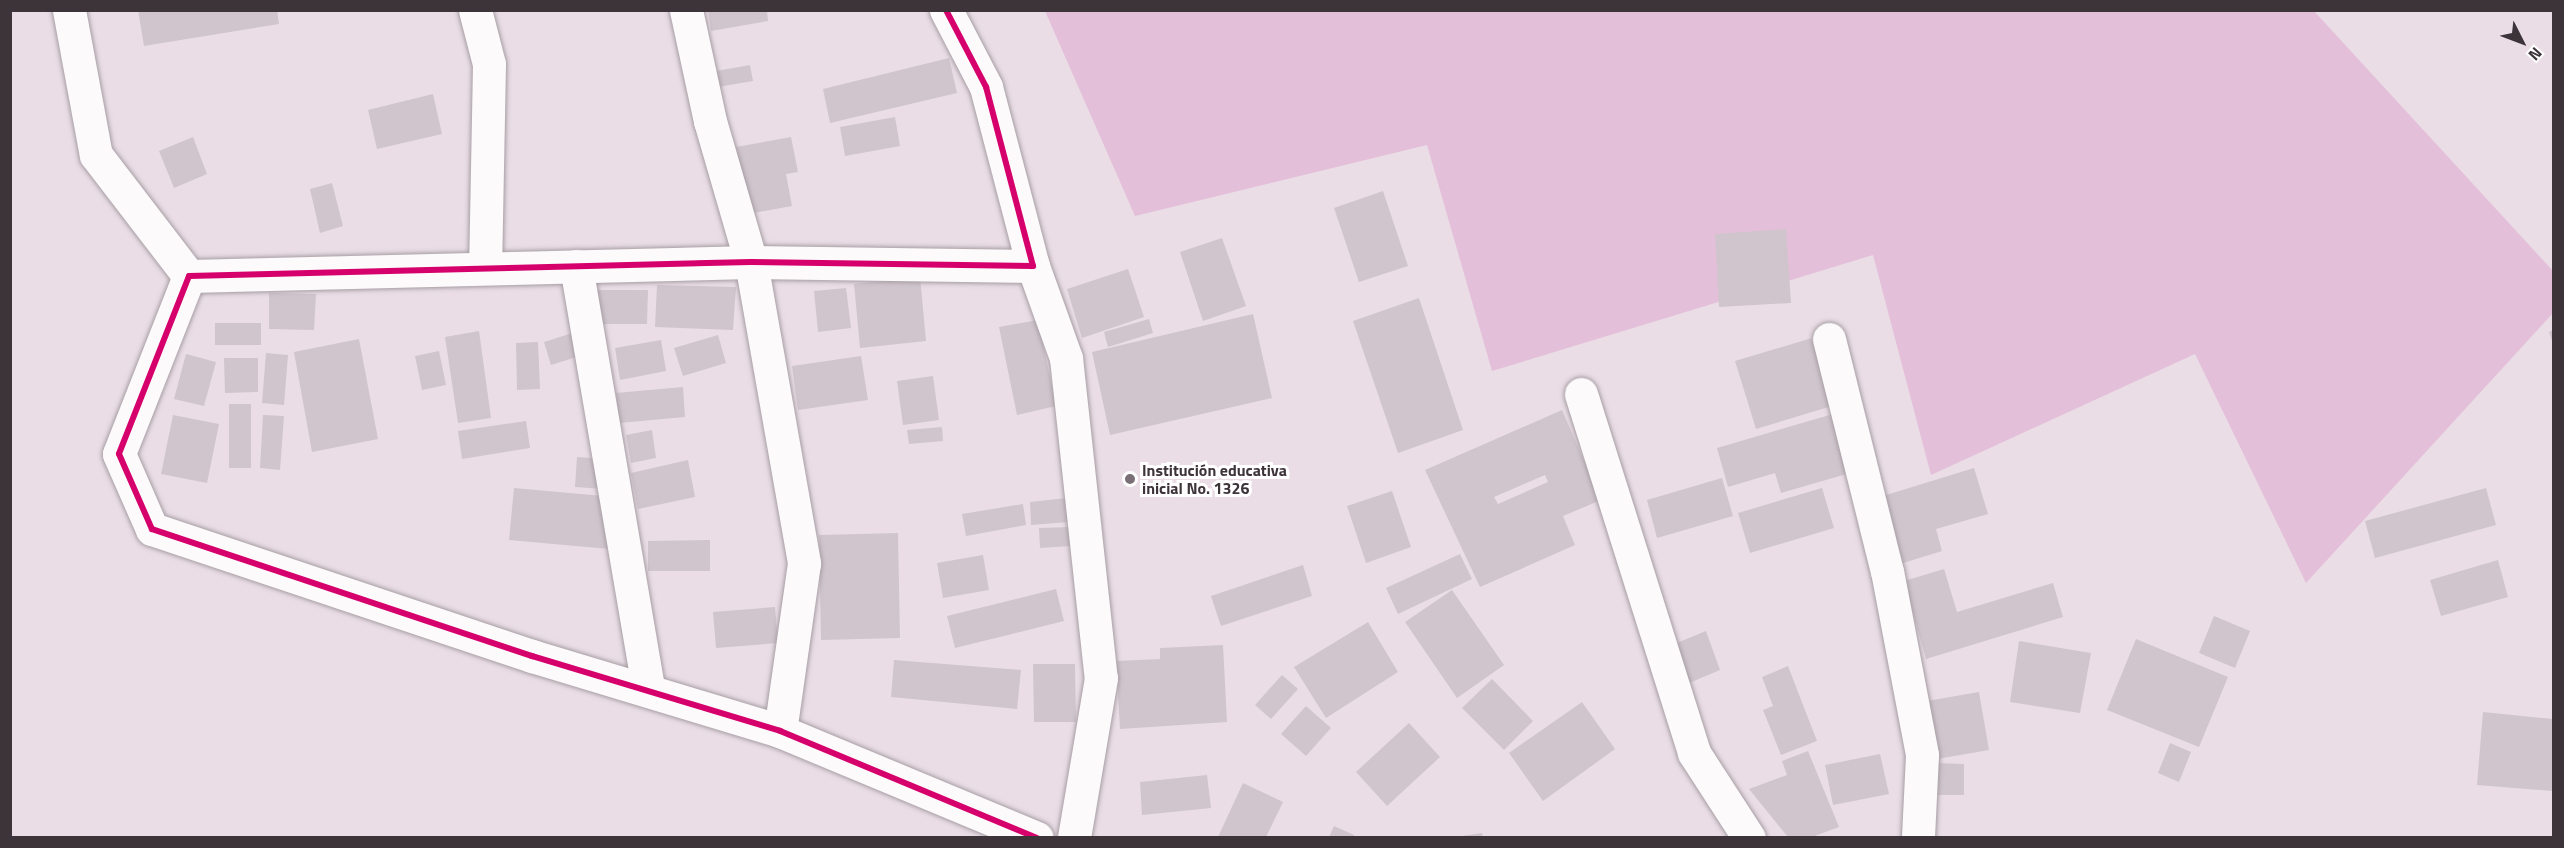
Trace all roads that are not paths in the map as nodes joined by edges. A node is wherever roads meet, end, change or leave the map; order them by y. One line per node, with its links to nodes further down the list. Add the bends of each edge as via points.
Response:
1 (69, 10): 9 (street, via 96,155)
2 (475, 10): 8 (street, via 489,64)
3 (686, 10): 5 (street, via 710,121)
4 (946, 10): 7 (street, via 986,87)
5 (751, 262): 6 (street); 7 (street); 13 (street, via 804,563)
6 (576, 266): 8 (street); 12 (street)
7 (1034, 266): 15 (street, via 1066,358 1101,678)
8 (485, 268): 9 (street)
9 (189, 276): 12 (street, via 119,454 152,529 532,656)
10 (1829, 339): 17 (street, via 1887,571 1922,755)
11 (1581, 394): 16 (street, via 1694,753)
12 (648, 687): 13 (street)
13 (780, 731): 14 (street)
14 (1037, 837)
15 (1074, 837)
16 (1749, 837)
17 (1918, 837)

